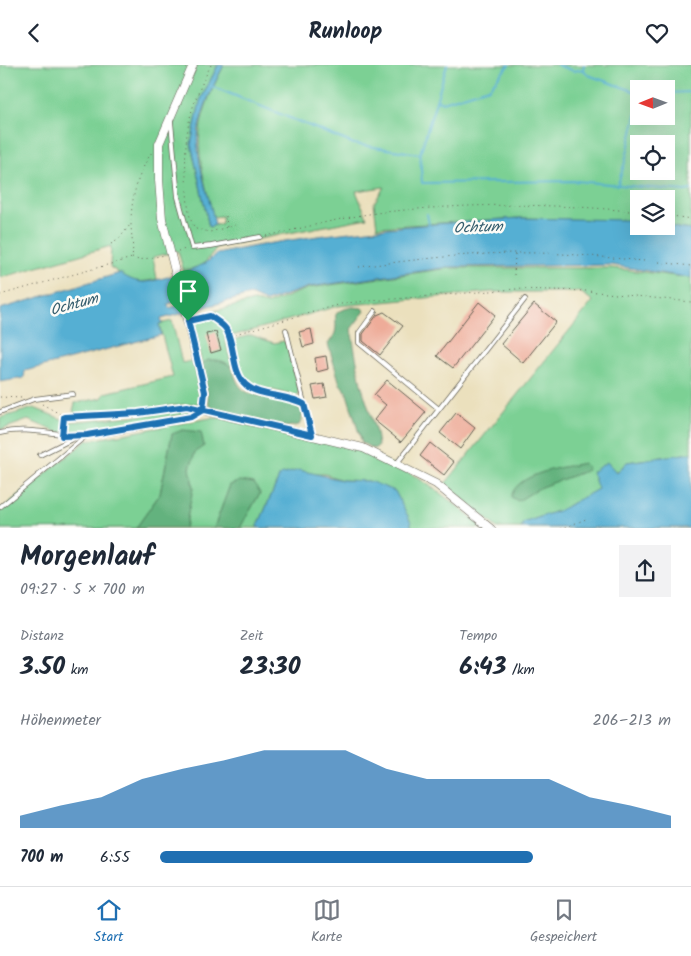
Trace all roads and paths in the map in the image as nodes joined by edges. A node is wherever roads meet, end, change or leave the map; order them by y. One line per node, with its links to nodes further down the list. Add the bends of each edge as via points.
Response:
1 (193, 65): 3 (street)
2 (211, 65): 11 (path, via 195,96 187,133 188,199 192,225 196,229 210,232)
3 (170, 115): 4 (street); 14 (lane, via 178,197)
4 (159, 144): 9 (path, via 144,164 139,178); 15 (street, via 160,201)
5 (630, 211): 12 (path, via 538,206 472,207 375,214)
6 (226, 216): 11 (path)
7 (675, 216): 8 (path)
8 (691, 219)
9 (131, 224): 13 (path); 17 (path)
10 (235, 225): 11 (path)
11 (227, 227)
12 (260, 237): 14 (lane)
13 (112, 244)
14 (192, 248): 15 (path)
15 (171, 253): 17 (path, via 139,261); 27 (street)
16 (515, 253): 18 (path); 21 (path, via 420,259); 22 (path)
17 (132, 258): 23 (path)
18 (644, 261)
19 (659, 262): 20 (path)
20 (691, 266)
21 (359, 267)
22 (514, 275)
23 (0, 295)
24 (525, 299): 32 (lane)
25 (691, 302): 28 (path, via 588,291 515,289 345,303 235,334)
26 (375, 311): 32 (lane, via 359,333 359,343)
27 (188, 321): 28 (path, via 210,316); 33 (street, via 205,392)
28 (227, 329): 31 (lane, via 240,380 256,390 295,398)
29 (286, 329): 31 (lane)
30 (73, 394): 34 (lane, via 34,399)
31 (304, 404): 38 (lane)
32 (439, 409): 41 (lane)
33 (203, 410): 37 (lane, via 191,417); 38 (street); 39 (lane, via 187,406 138,413 64,417)
34 (0, 412)
35 (0, 433): 39 (lane, via 21,429)
36 (78, 435): 37 (lane); 39 (lane); 40 (lane)
37 (87, 435): 42 (lane)
38 (312, 435): 41 (street, via 363,448)
39 (62, 436)
40 (40, 455)
41 (397, 463): 44 (street, via 436,484)
42 (0, 507)
43 (586, 519): 45 (path)
44 (490, 528)
45 (564, 528)

